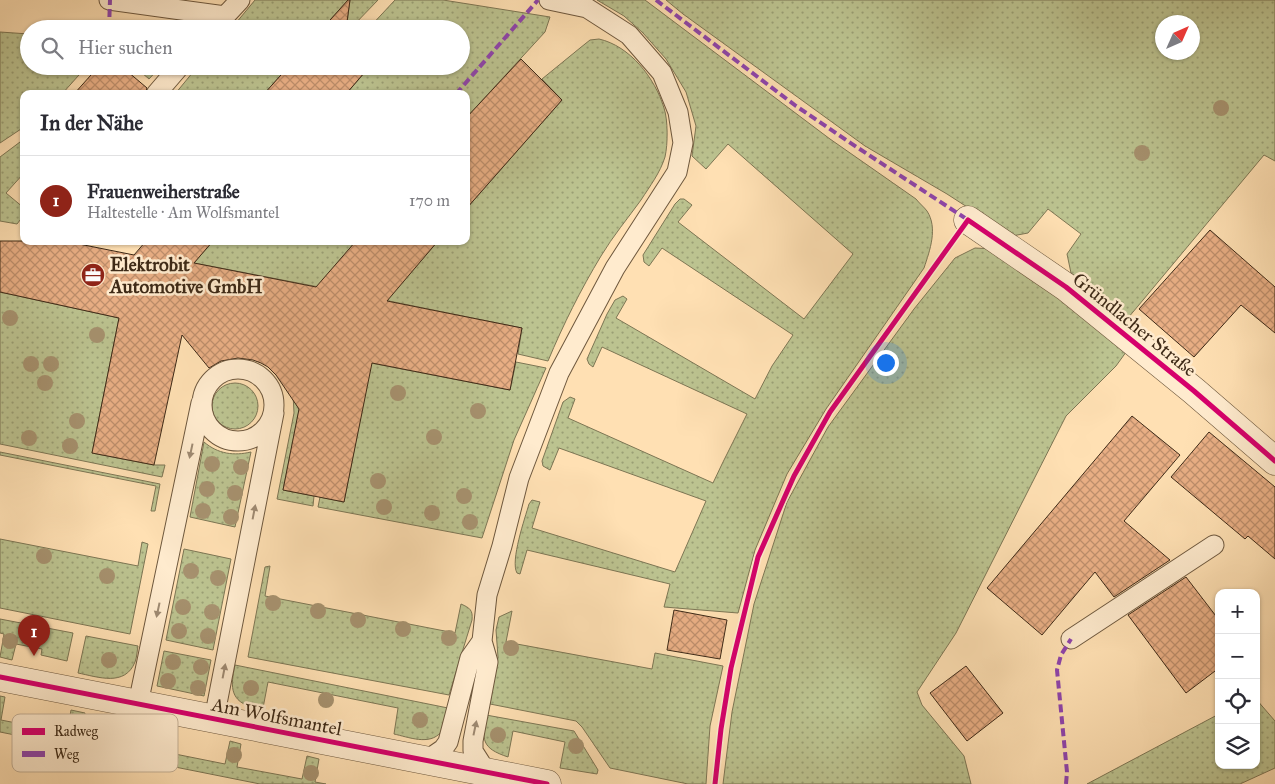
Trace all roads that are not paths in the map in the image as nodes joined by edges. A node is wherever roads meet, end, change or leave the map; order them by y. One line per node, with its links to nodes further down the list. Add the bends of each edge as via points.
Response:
1 (109, 0): 4 (lane)
2 (240, 0): 5 (lane)
3 (549, 0): 14 (lane, via 587,8 629,35 662,73 678,112 683,143 677,172 615,268 559,373 519,478 487,595)
4 (209, 20)
5 (221, 20)
6 (172, 75): 7 (lane)
7 (159, 90)
8 (968, 220): 11 (street, Gründlacher Straße, via 1066,287)
9 (201, 403): 10 (lane, via 202,414 209,427 217,435 236,441 258,435); 10 (lane, via 210,380 231,368 244,368 265,381 272,392); 16 (lane, one-way to 16)
10 (274, 414): 17 (lane, one-way to 10)
11 (1275, 461)
12 (1214, 545): 13 (lane)
13 (1071, 639)
14 (482, 641): 18 (lane, via 470,658 448,742); 19 (lane, one-way to 14, via 473,751 488,662)
15 (0, 677): 16 (street, Am Wolfsmantel)
16 (138, 704): 17 (street, Am Wolfsmantel)
17 (214, 719): 18 (street, Am Wolfsmantel)
18 (427, 760): 19 (street, Am Wolfsmantel)
19 (487, 772): 20 (street, Am Wolfsmantel)
20 (548, 784)

